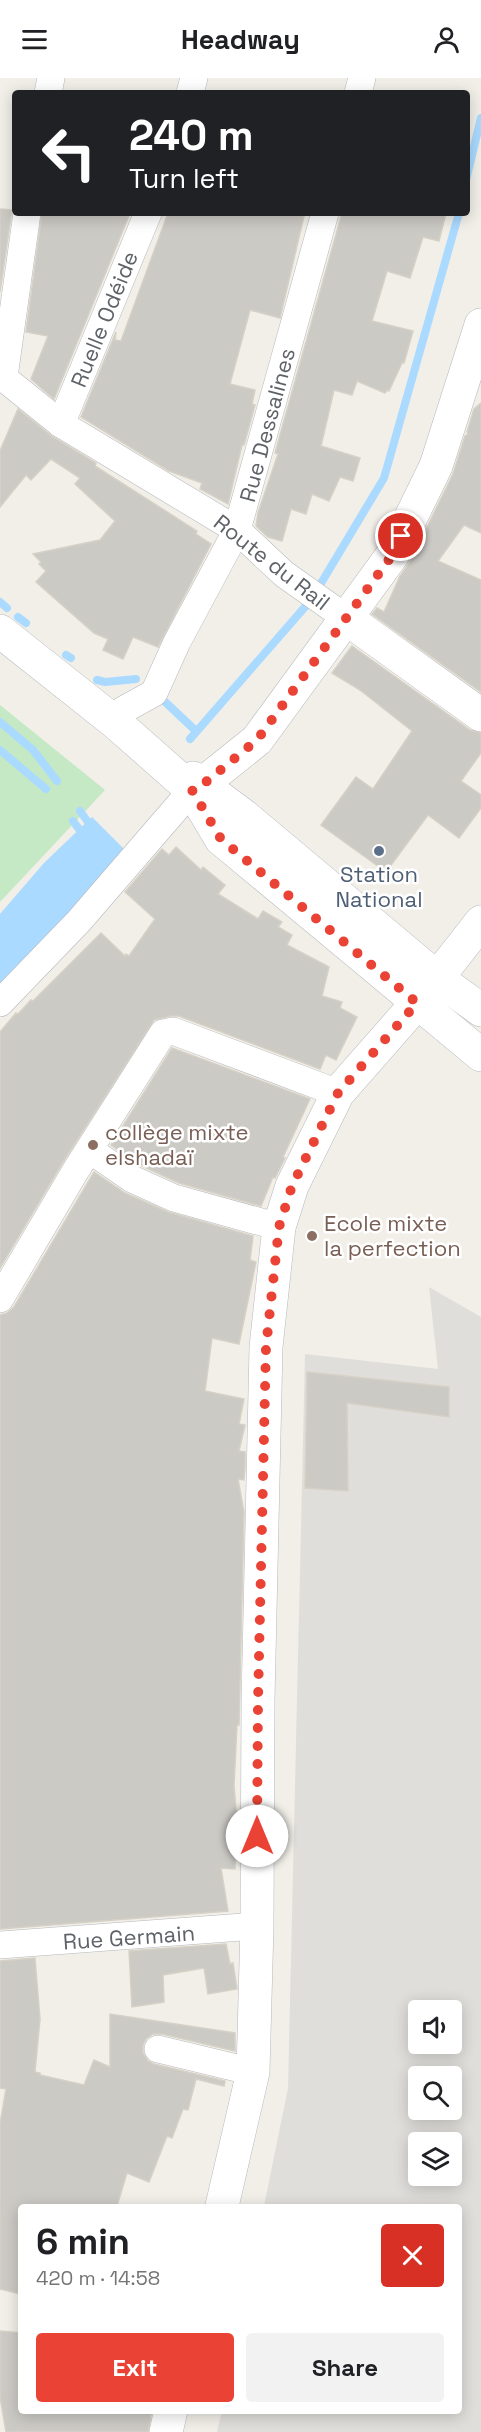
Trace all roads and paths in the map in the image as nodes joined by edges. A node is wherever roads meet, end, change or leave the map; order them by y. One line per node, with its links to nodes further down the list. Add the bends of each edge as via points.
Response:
1 (27, 216): 5 (street)
2 (147, 216): 6 (street, Ruelle Odéide)
3 (324, 216): 7 (street, Rue Dessalines)
4 (481, 325): 8 (street, via 436,466 393,554)
5 (2, 376): 6 (street, Route du Rail)
6 (61, 424): 7 (street, Route du Rail)
7 (237, 530): 8 (street, Route du Rail, via 284,574); 11 (street, Rue Dessalines, via 154,693)
8 (335, 610): 12 (street, Route du Rail); 13 (street, via 257,740)
9 (0, 618): 11 (street)
10 (0, 631): 13 (street)
11 (123, 710): 13 (street)
12 (481, 715)
13 (196, 788): 15 (street, via 244,816); 16 (street, via 79,921); 17 (street, via 221,839)
14 (481, 922): 15 (street)
15 (437, 978): 17 (street); 18 (street)
16 (0, 1003)
17 (417, 1003): 19 (street); 20 (street)
18 (481, 1010)
19 (481, 1055)
20 (338, 1093): 21 (street, via 173,1031 163,1033); 22 (street, via 292,1186)
21 (90, 1150): 22 (street, via 132,1179 174,1198); 23 (street)
22 (279, 1227): 24 (street, via 266,1347)
23 (0, 1299)
24 (257, 1926): 25 (street, Rue Germain); 27 (street)
25 (0, 1945)
26 (158, 2049): 27 (street)
27 (253, 2072): 28 (street)
28 (222, 2204)
29 (170, 2414): 30 (street)
30 (166, 2432)

